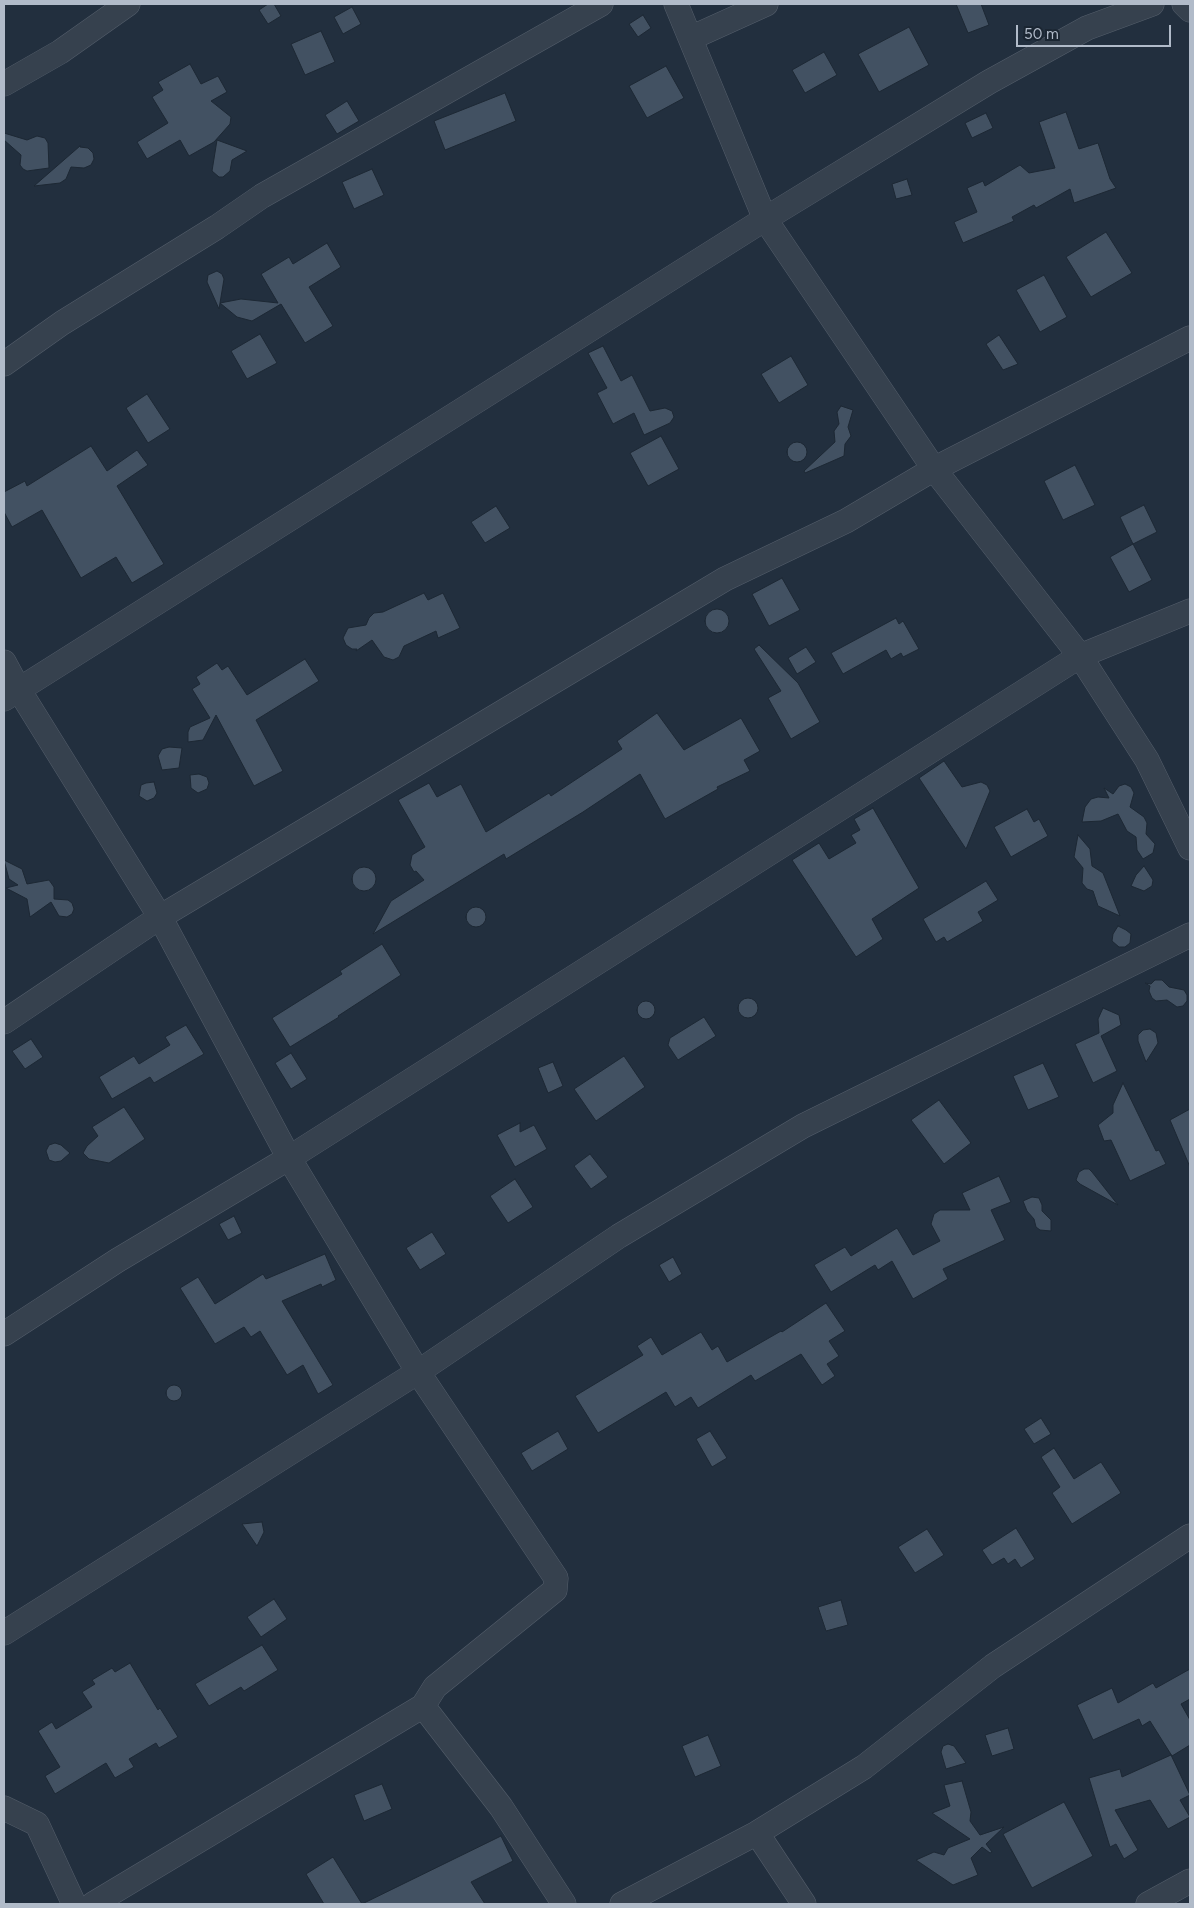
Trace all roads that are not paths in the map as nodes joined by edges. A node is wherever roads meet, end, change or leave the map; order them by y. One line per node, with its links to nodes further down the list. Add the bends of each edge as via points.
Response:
1 (128, 4): 9 (street, via 60,52)
2 (601, 4): 12 (street, via 262,196)
3 (676, 4): 8 (street)
4 (766, 4): 8 (street)
5 (1152, 4): 10 (street, via 1087,28 989,82)
6 (1184, 4): 7 (street)
7 (1190, 10)
8 (691, 38): 10 (street)
9 (4, 84)
10 (765, 219): 13 (street); 17 (street)
11 (1190, 338): 13 (street)
12 (4, 364)
13 (934, 469): 15 (street); 19 (street, via 846,520 725,579)
14 (1190, 611): 15 (street)
15 (1080, 656): 18 (street, via 1147,760); 22 (street)
16 (4, 662): 17 (street)
17 (11, 694): 19 (street)
18 (1190, 848)
19 (160, 917): 21 (street); 22 (street)
20 (1190, 935): 24 (street, via 803,1126 619,1236)
21 (4, 1022)
22 (289, 1158): 23 (street, via 118,1260); 24 (street)
23 (4, 1334)
24 (418, 1372): 26 (street); 27 (street, via 556,1578 555,1590 435,1687)
25 (1190, 1536): 29 (street, via 993,1666 864,1767)
26 (4, 1633)
27 (423, 1706): 32 (street); 33 (street, via 501,1807)
28 (4, 1808): 31 (street, via 37,1824)
29 (757, 1833): 34 (street); 35 (street)
30 (1190, 1881): 36 (street)
31 (74, 1904)
32 (93, 1904)
33 (564, 1904)
34 (622, 1904)
35 (804, 1904)
36 (1148, 1904)

